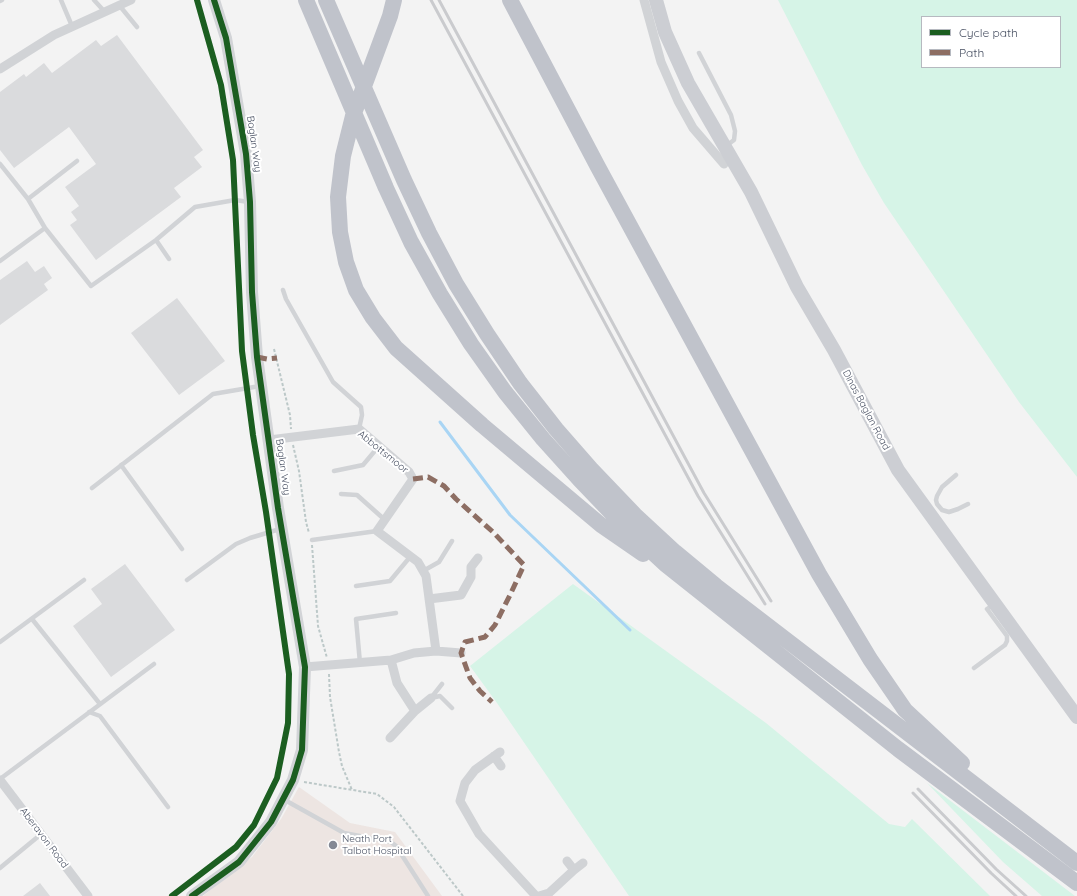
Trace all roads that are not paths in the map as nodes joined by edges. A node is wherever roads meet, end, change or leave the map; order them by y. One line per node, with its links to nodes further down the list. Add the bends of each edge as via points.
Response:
1 (61, 0): 13 (lane)
2 (94, 0): 12 (lane)
3 (131, 0): 11 (street)
4 (214, 0): 22 (street, Baglan Way, via 228,46 246,154)
5 (306, 0): 51 (highway, via 411,242 471,344 505,392 578,479 665,564)
6 (326, 0): 76 (highway, via 404,180 456,284 520,383 556,429 635,515 681,557 781,637)
7 (394, 0): 51 (highway, via 353,116 343,156 338,197 340,232 346,262 356,290 396,348 482,425 601,525)
8 (510, 0): 76 (highway, via 819,574 870,659 905,710)
9 (644, 0): 20 (street, via 661,62 678,101 693,128)
10 (656, 0): 17 (main road, Dinas Baglan Road, via 665,32 688,83)
11 (119, 4): 12 (street); 14 (lane)
12 (104, 11): 13 (street)
13 (72, 26): 16 (street)
14 (137, 27)
15 (698, 53): 17 (lane, via 731,116 735,131 734,140)
16 (0, 68)
17 (725, 147): 38 (main road, Dinas Baglan Road, via 751,192 796,287 834,350 898,470)
18 (77, 161): 21 (lane)
19 (0, 164): 21 (lane)
20 (724, 164)
21 (28, 199): 23 (lane)
22 (250, 202): 24 (lane, via 235,200 195,207); 28 (street, Baglan Way, via 252,292)
23 (45, 228): 24 (lane, via 91,286); 26 (lane)
24 (156, 240): 25 (lane)
25 (169, 259)
26 (0, 261)
27 (283, 290): 29 (lane, via 333,382 360,407 362,416)
28 (260, 386): 30 (street, Baglan Way); 32 (lane, via 213,394)
29 (359, 429): 30 (street, Abbottsmoor); 31 (street, Abbottsmoor)
30 (269, 440): 40 (street, Baglan Way)
31 (378, 446): 33 (lane, via 363,465); 39 (street, Abbottsmoor, via 409,472 413,480)
32 (121, 465): 35 (lane); 44 (lane)
33 (334, 471)
34 (956, 475): 38 (lane, via 939,490)
35 (92, 488)
36 (341, 494): 39 (lane, via 357,495)
37 (968, 504): 38 (lane, via 949,512)
38 (935, 511): 53 (main road, Dinas Baglan Road)
39 (385, 520): 41 (street, Abbottsmoor)
40 (282, 529): 49 (lane, via 236,544); 62 (street, Baglan Way)
41 (377, 531): 42 (lane); 45 (street)
42 (312, 540)
43 (452, 541): 47 (lane, via 439,562)
44 (182, 549)
45 (410, 557): 47 (street, via 418,562); 50 (lane, via 390,581)
46 (478, 558): 52 (street, via 471,567 471,577 460,595)
47 (423, 571): 52 (street)
48 (84, 580): 55 (lane)
49 (187, 580)
50 (356, 586)
51 (707, 597): 83 (highway, via 898,749)
52 (429, 599): 57 (street)
53 (994, 604): 63 (lane, via 987,609 1007,636 1007,641); 70 (main road, Dinas Baglan Road)
54 (396, 613): 60 (lane, via 356,619)
55 (32, 619): 56 (lane); 66 (lane)
56 (0, 642)
57 (436, 651): 58 (street); 59 (street, via 414,653)
58 (461, 653)
59 (391, 660): 60 (street); 68 (street, via 397,683)
60 (360, 663): 62 (street)
61 (154, 664): 66 (lane)
62 (305, 668): 74 (street, Baglan Way, via 302,750 293,780)
63 (974, 668)
64 (442, 684): 65 (lane)
65 (431, 698): 67 (lane, via 440,696); 68 (street)
66 (100, 704): 69 (lane)
67 (452, 708)
68 (415, 711): 71 (street)
69 (89, 712): 73 (lane); 75 (lane, via 100,716)
70 (1077, 717)
71 (390, 738)
72 (501, 766): 87 (street, via 497,754 475,770 465,783 460,801 479,834)
73 (0, 780): 77 (street, Aberavon Road)
74 (283, 799): 85 (street, Baglan Way, via 271,822 239,862); 86 (lane, via 344,833 391,842)
75 (168, 807)
76 (1006, 808): 80 (highway)
77 (40, 835): 81 (lane); 84 (street, Aberavon Road)
78 (567, 861): 82 (street)
79 (583, 863): 82 (street)
80 (1077, 864)
81 (0, 868)
82 (574, 870): 87 (street, via 549,893)
83 (1077, 882)
84 (88, 896)
85 (192, 896)
86 (428, 896)
87 (537, 896)

